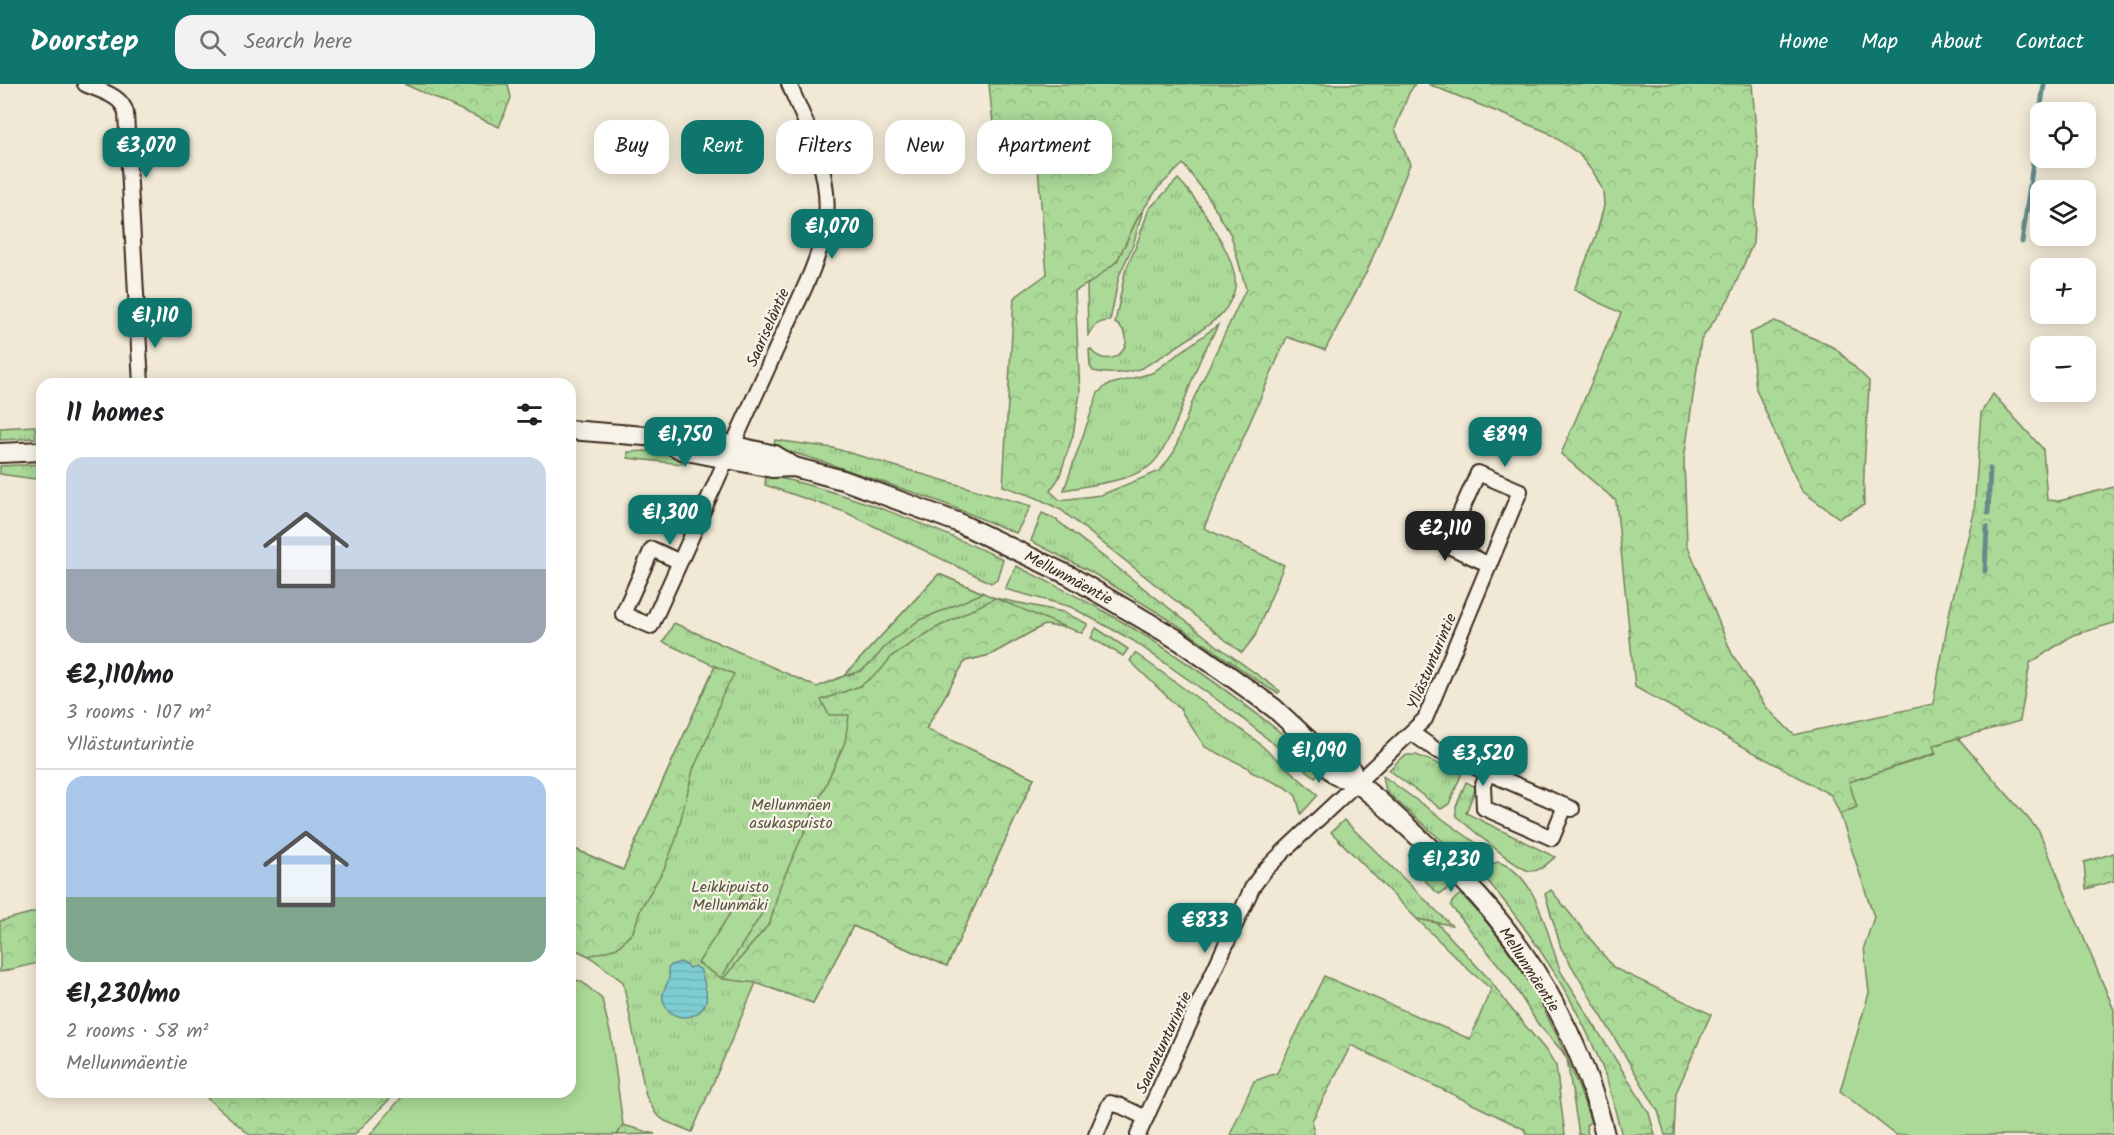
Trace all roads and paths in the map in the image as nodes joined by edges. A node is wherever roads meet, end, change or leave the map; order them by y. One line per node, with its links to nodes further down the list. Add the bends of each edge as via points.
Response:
1 (85, 84): 3 (street, via 114,97 124,105 126,113)
2 (789, 84): 6 (street, Saariseläntie, via 824,175 826,217 817,255)
3 (141, 378)
4 (576, 430): 6 (main road, Mellunmäentie, via 657,437 682,450)
5 (36, 451): 7 (main road)
6 (730, 451): 8 (street, Saariseläntie); 12 (main road, Mellunmäentie, via 775,455 794,467 843,480 957,522 1070,576 1180,641 1274,708 1314,745 1336,752 1349,764)
7 (0, 453)
8 (680, 562): 8 (street, Saariseläntie, via 651,626 623,614 652,549)
9 (1490, 565): 9 (street, Yllästunturintie, via 1520,491 1478,473 1446,545); 10 (street, Yllästunturintie, via 1425,719)
10 (1412, 733): 11 (street, via 1437,750); 12 (street, Yllästunturintie)
11 (1488, 773): 11 (street, via 1568,808 1552,837 1484,808 1483,785)
12 (1358, 783): 13 (street, Saanatunturintie, via 1265,870 1253,886); 16 (main road, Mellunmäentie, via 1480,898 1532,967 1570,1033)
13 (1146, 1118): 14 (street, Saanatunturintie, via 1110,1103); 15 (street, Saanatunturintie)
14 (1096, 1135)
15 (1138, 1135)
16 (1605, 1135)

